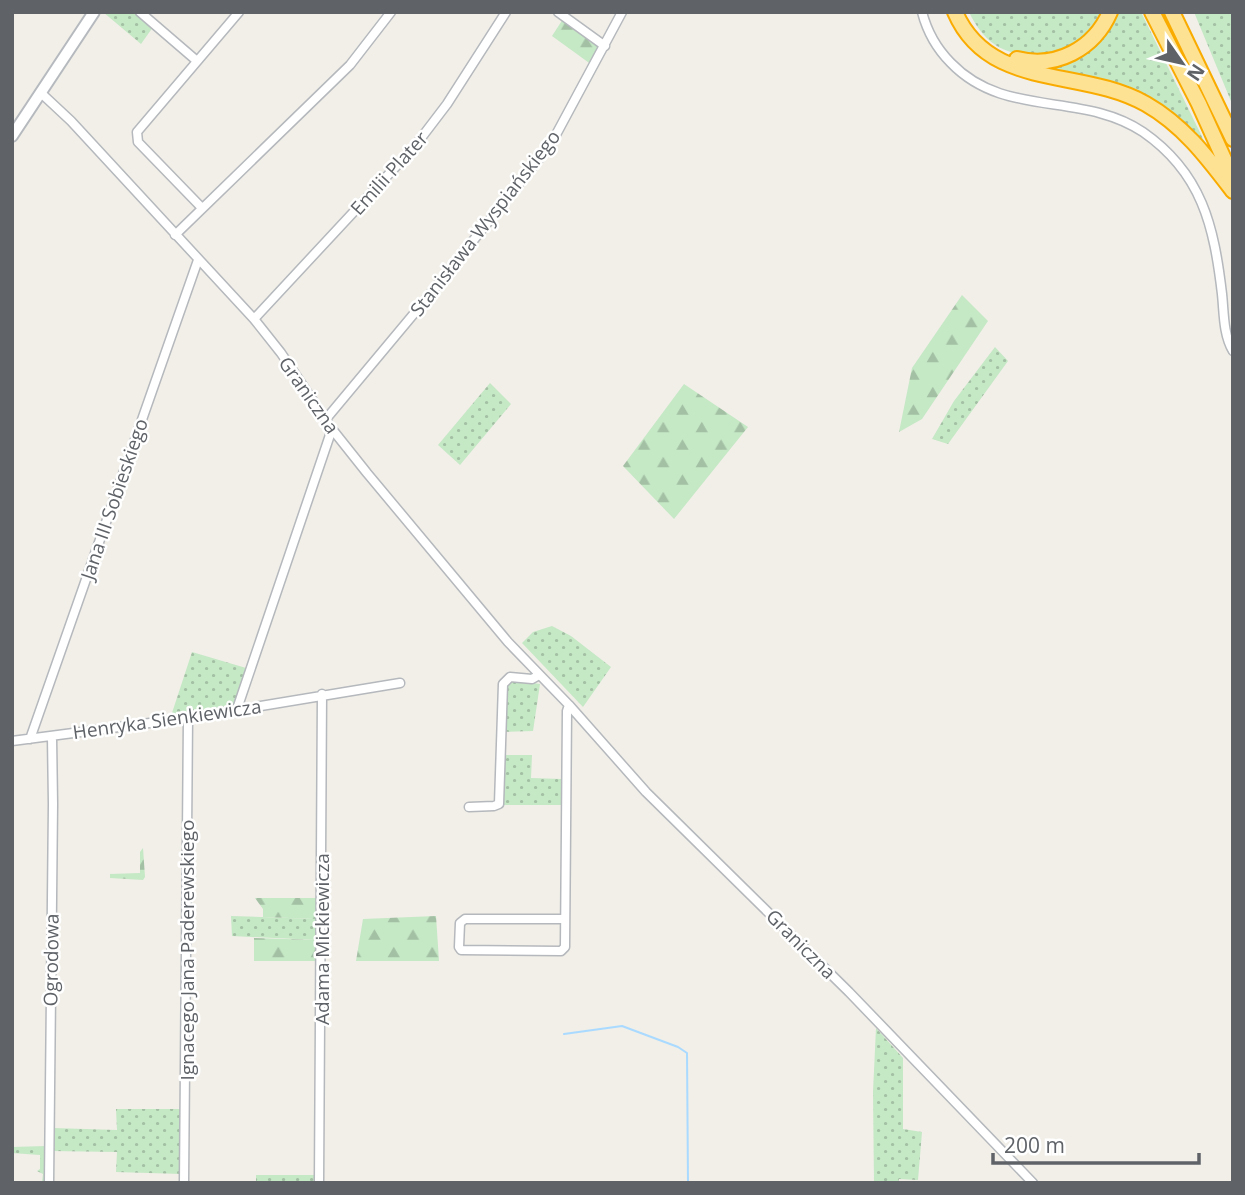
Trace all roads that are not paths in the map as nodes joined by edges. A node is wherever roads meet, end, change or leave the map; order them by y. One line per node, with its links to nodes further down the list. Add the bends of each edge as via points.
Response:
1 (94, 12): 16 (main road)
2 (140, 12): 15 (street)
3 (239, 12): 15 (street)
4 (391, 12): 21 (street, via 350,65)
5 (506, 12): 24 (street, Emilii Plater, via 415,146)
6 (558, 12): 14 (street)
7 (622, 12): 14 (street, Stanisława Wyspiańskiego)
8 (922, 12): 25 (street, via 943,56 970,80 1008,97 1092,110 1127,123 1153,139 1183,169 1208,216)
9 (956, 12): 20 (highway, via 972,41 1004,64 1108,87 1161,113 1193,141)
10 (966, 12): 11 (highway, via 991,46 1033,62 1060,58 1081,48 1099,32)
11 (1110, 12)
12 (1152, 12): 19 (highway)
13 (1174, 12): 18 (highway)
14 (606, 46): 26 (street, Stanisława Wyspiańskiego, via 551,144)
15 (197, 61): 21 (street, via 136,135)
16 (40, 94): 17 (main road); 22 (street, Graniczna, via 71,121)
17 (12, 136)
18 (1233, 139)
19 (1233, 179)
20 (1233, 191)
21 (202, 208): 22 (street)
22 (175, 235): 23 (street, Graniczna)
23 (198, 260): 24 (street, Graniczna); 35 (street, Jana III Sobieskiego)
24 (254, 320): 26 (street, Graniczna)
25 (1233, 351)
26 (326, 419): 27 (street, Graniczna)
27 (332, 429): 28 (street, Graniczna, via 456,582); 32 (street)
28 (539, 675): 31 (street, Graniczna); 37 (street, via 532,679 510,677 503,684 499,804)
29 (400, 683): 30 (street, Henryka Sienkiewicza)
30 (322, 695): 32 (street, Henryka Sienkiewicza); 41 (street, Adama Mickiewicza)
31 (569, 705): 38 (street); 42 (street, Graniczna, via 646,792 849,992)
32 (237, 709): 33 (street, Henryka Sienkiewicza)
33 (188, 718): 34 (street, Henryka Sienkiewicza); 40 (street, Ignacego Jana Paderewskiego)
34 (52, 737): 35 (street, Henryka Sienkiewicza); 39 (street, Ogrodowa)
35 (30, 739): 36 (street, Henryka Sienkiewicza)
36 (12, 741)
37 (469, 807)
38 (565, 919): 38 (street, via 561,951 460,949 460,923 465,919)
39 (49, 1183)
40 (184, 1183)
41 (319, 1183)
42 (1033, 1183)

